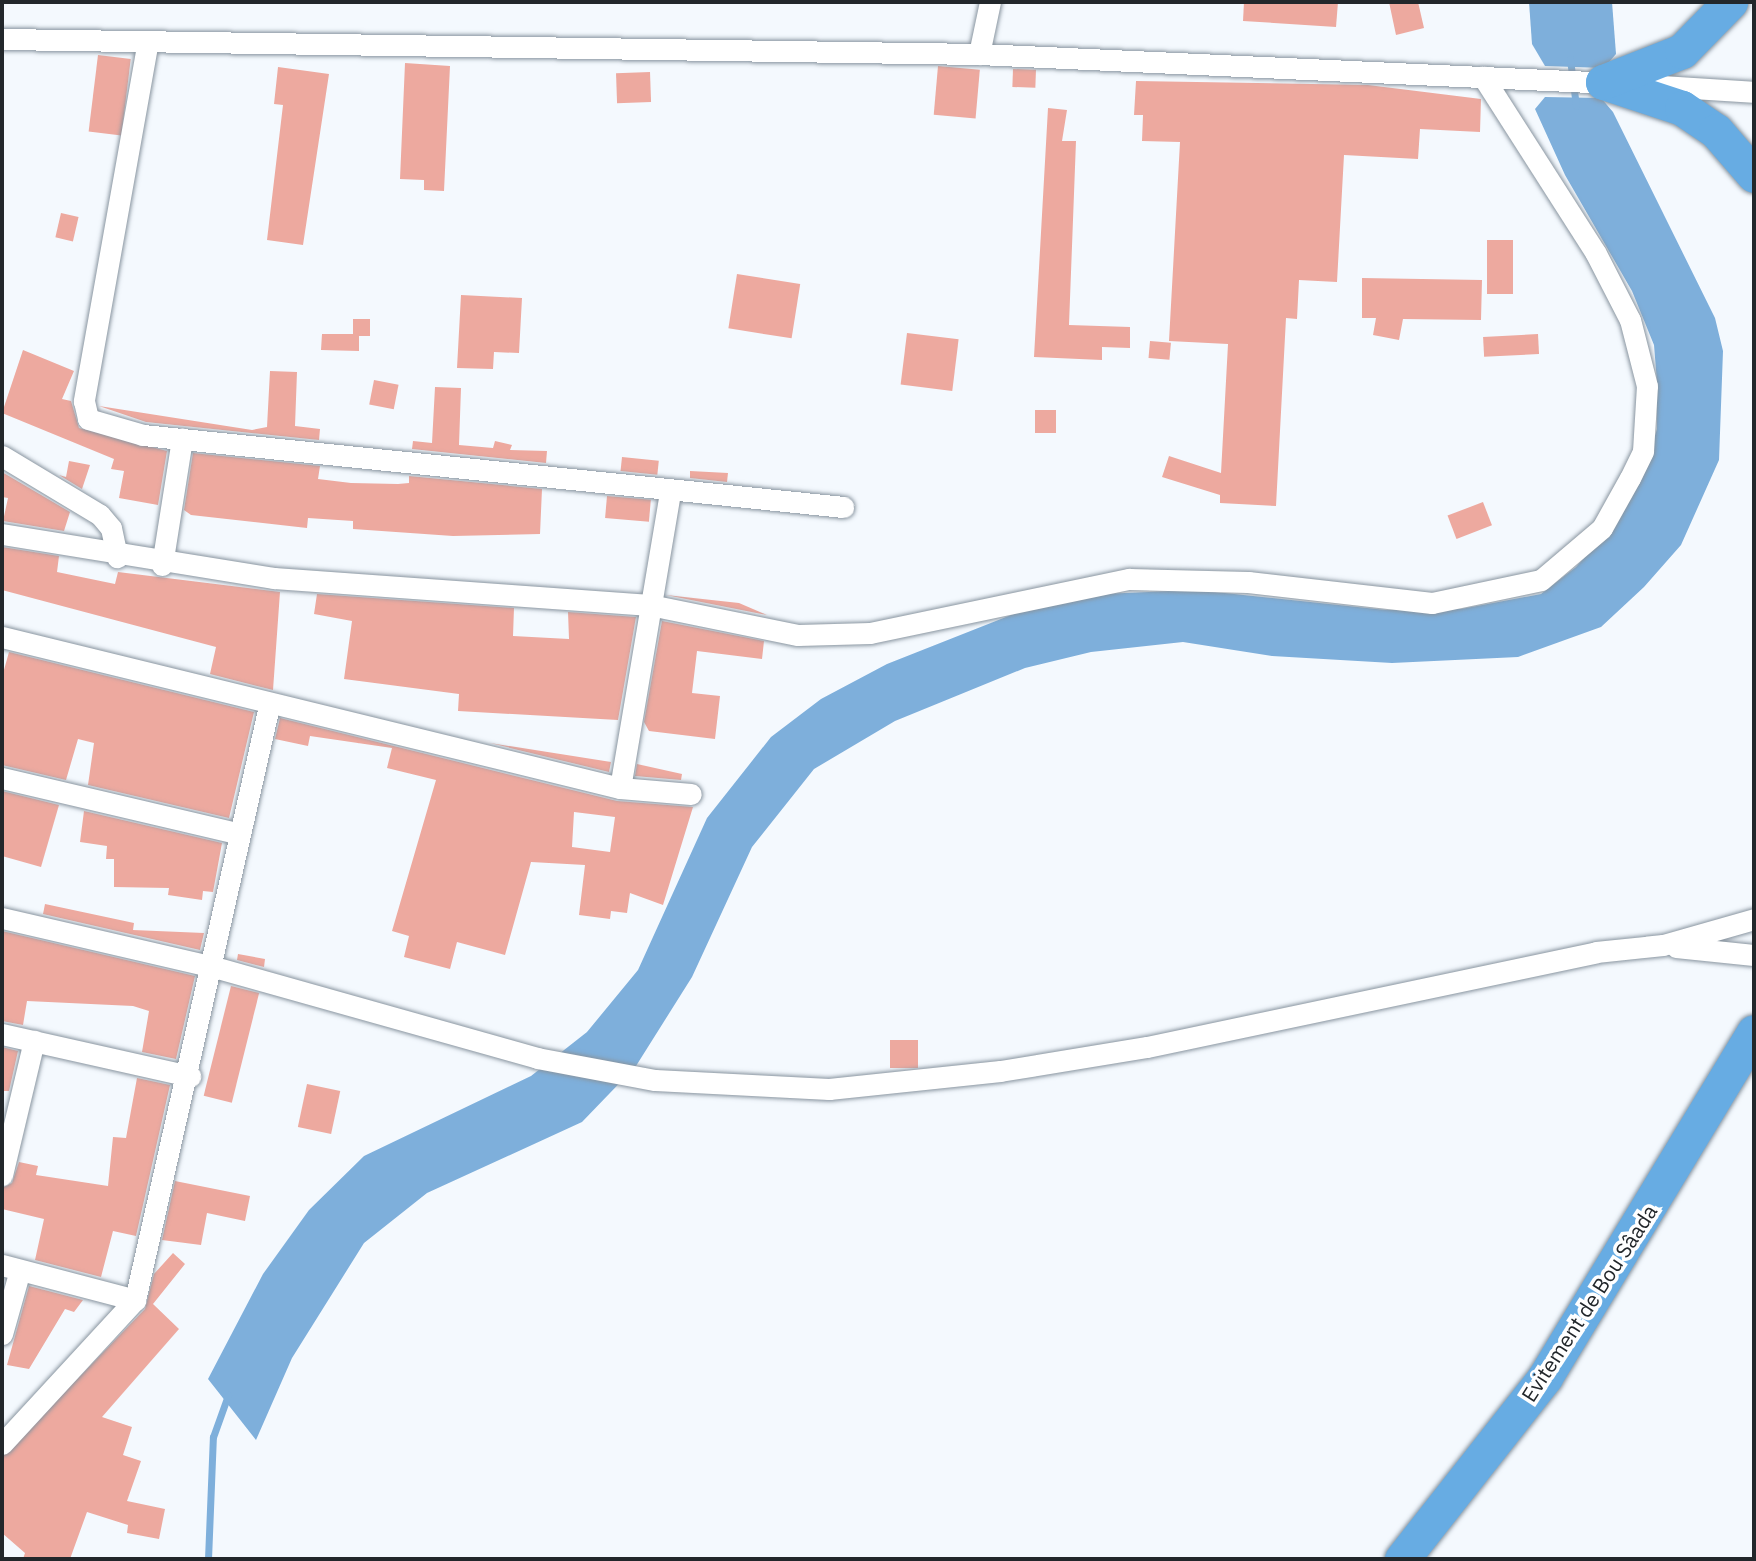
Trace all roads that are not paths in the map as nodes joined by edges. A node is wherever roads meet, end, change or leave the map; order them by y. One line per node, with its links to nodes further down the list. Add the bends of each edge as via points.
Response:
1 (990, 2): 5 (street)
2 (1730, 2): 7 (highway, via 1682,51)
3 (2, 39): 4 (street)
4 (147, 46): 5 (street); 10 (street, via 84,409 103,425)
5 (979, 54): 6 (street)
6 (1483, 77): 7 (street); 17 (street, via 1595,252 1630,320 1647,386 1643,451 1630,478 1602,527 1541,580 1432,603 1248,582 1129,579 833,636 766,630)
7 (1603, 82): 8 (street); 9 (highway, via 1682,108 1716,131)
8 (1754, 92)
9 (1754, 175)
10 (181, 439): 12 (street); 16 (street)
11 (2, 456): 15 (street, via 100,515 111,527)
12 (670, 492): 13 (street); 17 (street)
13 (843, 508)
14 (2, 534): 15 (street)
15 (117, 557): 16 (street)
16 (162, 565): 17 (street)
17 (650, 605): 21 (street)
18 (2, 637): 19 (street)
19 (269, 706): 21 (street); 23 (street)
20 (2, 778): 23 (street)
21 (620, 788): 22 (street)
22 (691, 794)
23 (240, 834): 28 (street)
24 (2, 918): 28 (street)
25 (1754, 919): 26 (street)
26 (1663, 945): 27 (street); 28 (street, via 1596,952 1000,1071 829,1089 655,1080 537,1058)
27 (1754, 954)
28 (214, 967): 32 (street)
29 (1754, 1032): 39 (highway, Evitement de Bou Sâada, via 1545,1377)
30 (2, 1034): 31 (street)
31 (34, 1041): 32 (street); 34 (street)
32 (190, 1076): 36 (street)
33 (1754, 1076): 40 (highway, Evitement de Bou Sâada, via 1558,1400)
34 (2, 1175)
35 (11, 1268): 36 (street); 37 (street)
36 (135, 1300): 38 (street)
37 (2, 1334)
38 (2, 1444)
39 (1402, 1559)
40 (1433, 1559)

